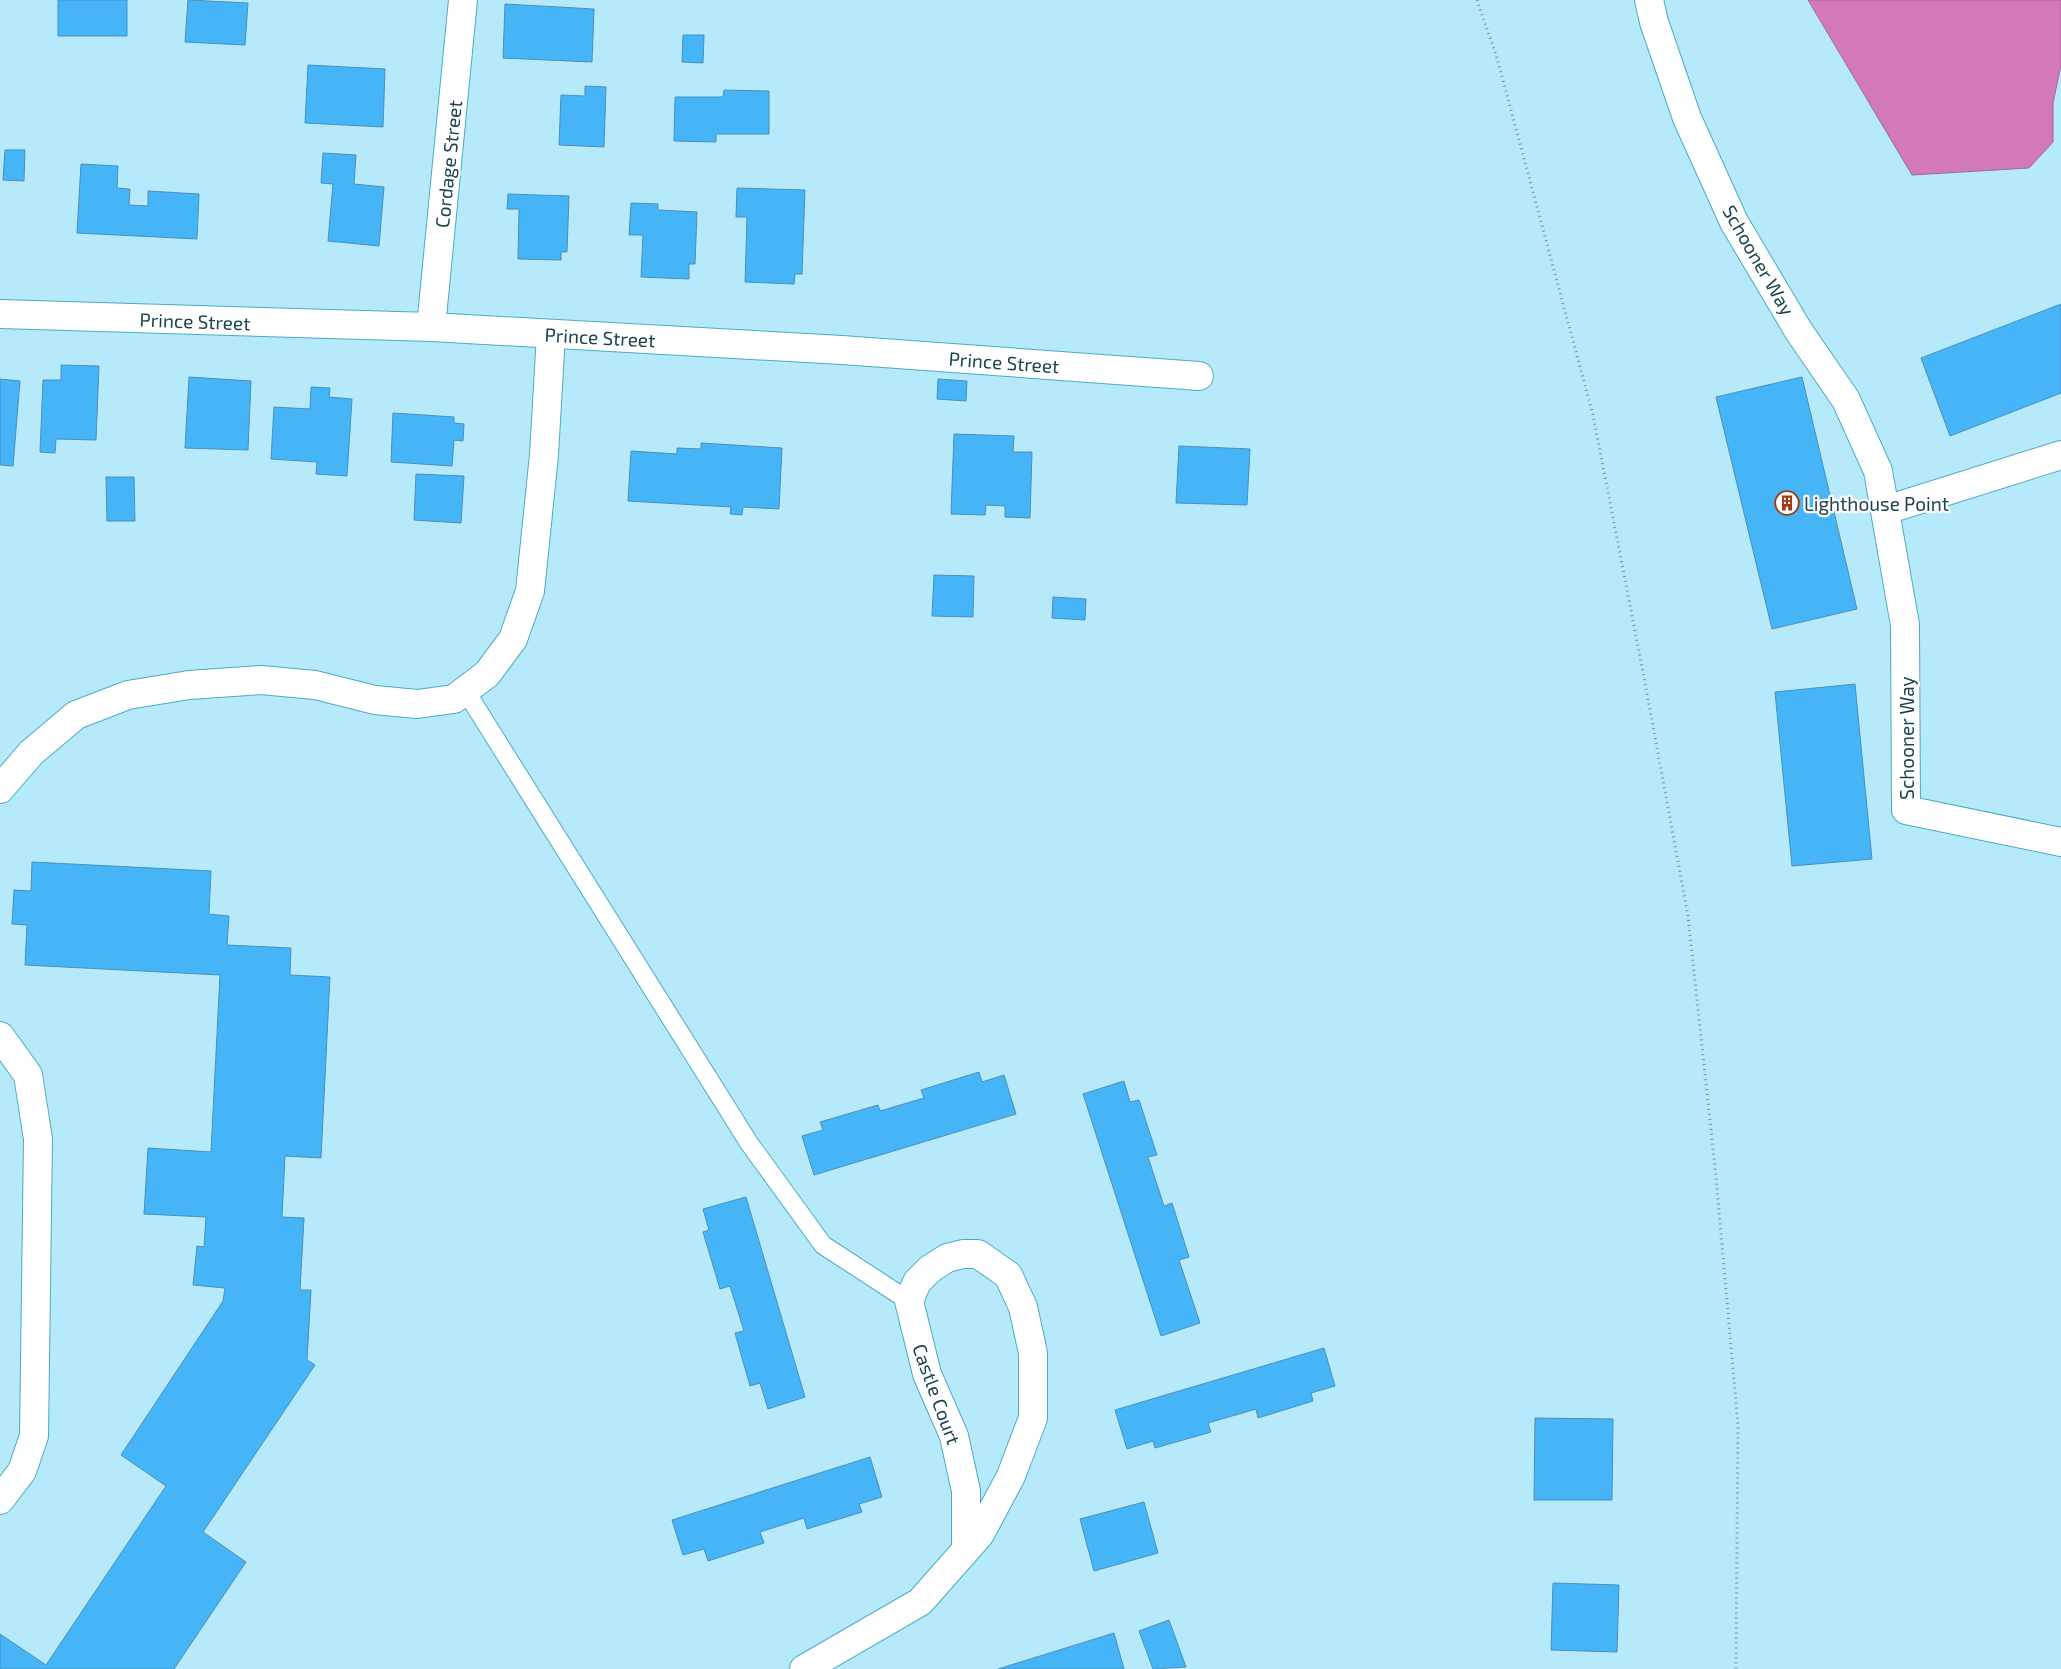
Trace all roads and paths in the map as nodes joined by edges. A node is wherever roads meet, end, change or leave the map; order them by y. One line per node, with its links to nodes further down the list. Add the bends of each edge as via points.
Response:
1 (464, 0): 5 (street, Cordage Street)
2 (1476, 0): 18 (path, via 1497,58 1593,416 1688,916 1738,1426)
3 (1649, 0): 9 (street, Schooner Way, via 1687,118 1734,222 1798,330 1846,400 1878,471)
4 (0, 314): 5 (street, Prince Street)
5 (432, 327): 6 (street, Prince Street)
6 (551, 334): 7 (street, Prince Street, via 851,350); 10 (street, via 544,455 530,591 513,639 487,674)
7 (1199, 376)
8 (2061, 455): 9 (street)
9 (1886, 510): 12 (street, Schooner Way, via 1905,625 1906,810)
10 (465, 690): 11 (street, via 454,698 417,704 375,700 315,685 261,680 189,685 128,695 76,715 31,753); 14 (lane, via 749,1143 788,1199 823,1244)
11 (0, 789)
12 (2061, 842)
13 (0, 1036): 15 (street, via 28,1075 38,1139 34,1436 22,1471)
14 (909, 1301): 16 (street, Castle Court, via 927,1374 954,1436 966,1491); 16 (street, via 917,1282 930,1269 947,1258 978,1254 1008,1275 1023,1306 1033,1352 1033,1418 1011,1476 980,1534)
15 (0, 1500)
16 (966, 1550): 17 (street, via 920,1602)
17 (804, 1669)
18 (1736, 1669)

